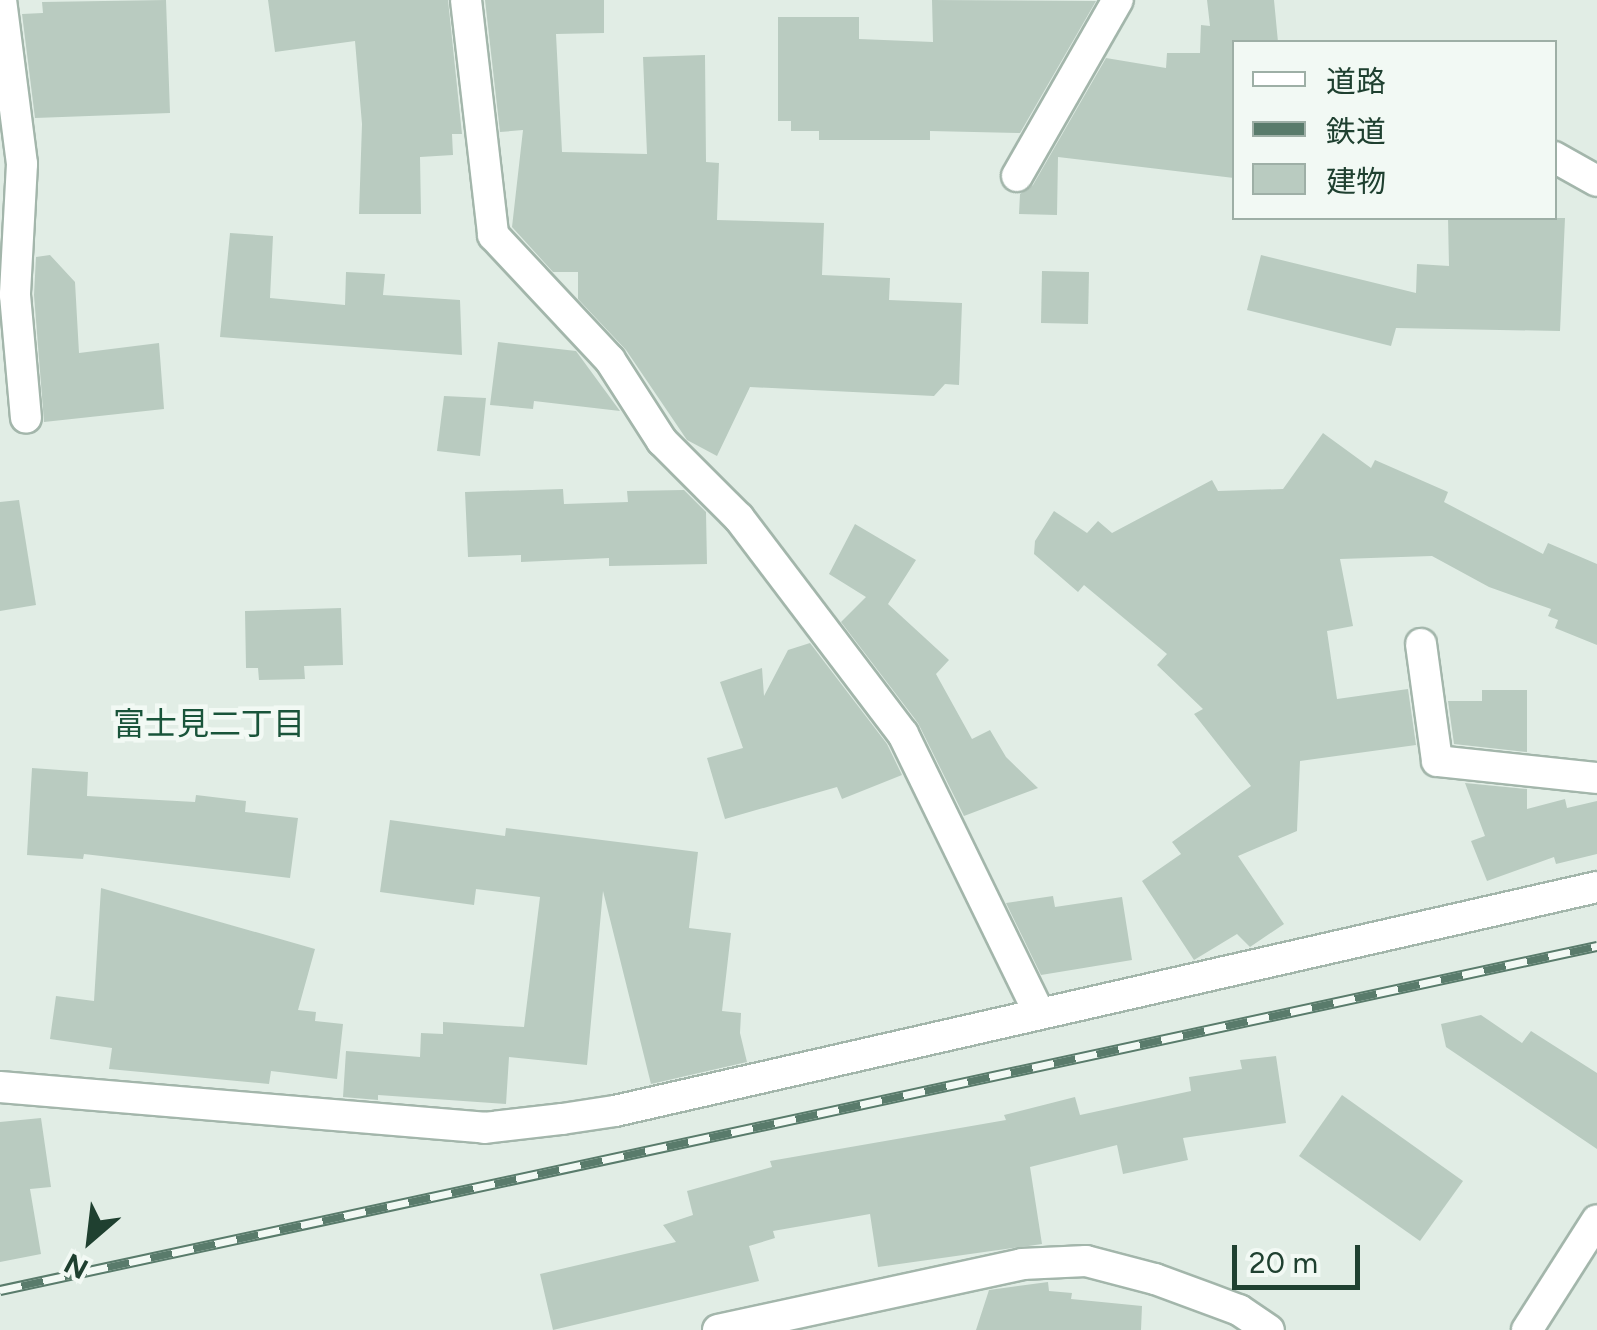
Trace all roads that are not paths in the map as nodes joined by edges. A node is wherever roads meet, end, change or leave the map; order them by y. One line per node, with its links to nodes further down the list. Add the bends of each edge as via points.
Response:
1 (1, 0): 7 (street, via 22,164 15,295)
2 (466, 0): 11 (street, via 493,235 610,360 662,442 738,518 903,734)
3 (1118, 0): 5 (street)
4 (1557, 159): 6 (street)
5 (1017, 176)
6 (1597, 182)
7 (26, 418)
8 (1421, 644): 9 (street, via 1437,761)
9 (1597, 778)
10 (1597, 887): 11 (street)
11 (1039, 1013): 12 (street, via 615,1111 484,1128)
12 (0, 1086)
13 (1597, 1220): 16 (street)
14 (718, 1330): 15 (street, via 1022,1264 1086,1261 1239,1310)
15 (1268, 1330)
16 (1527, 1330)

